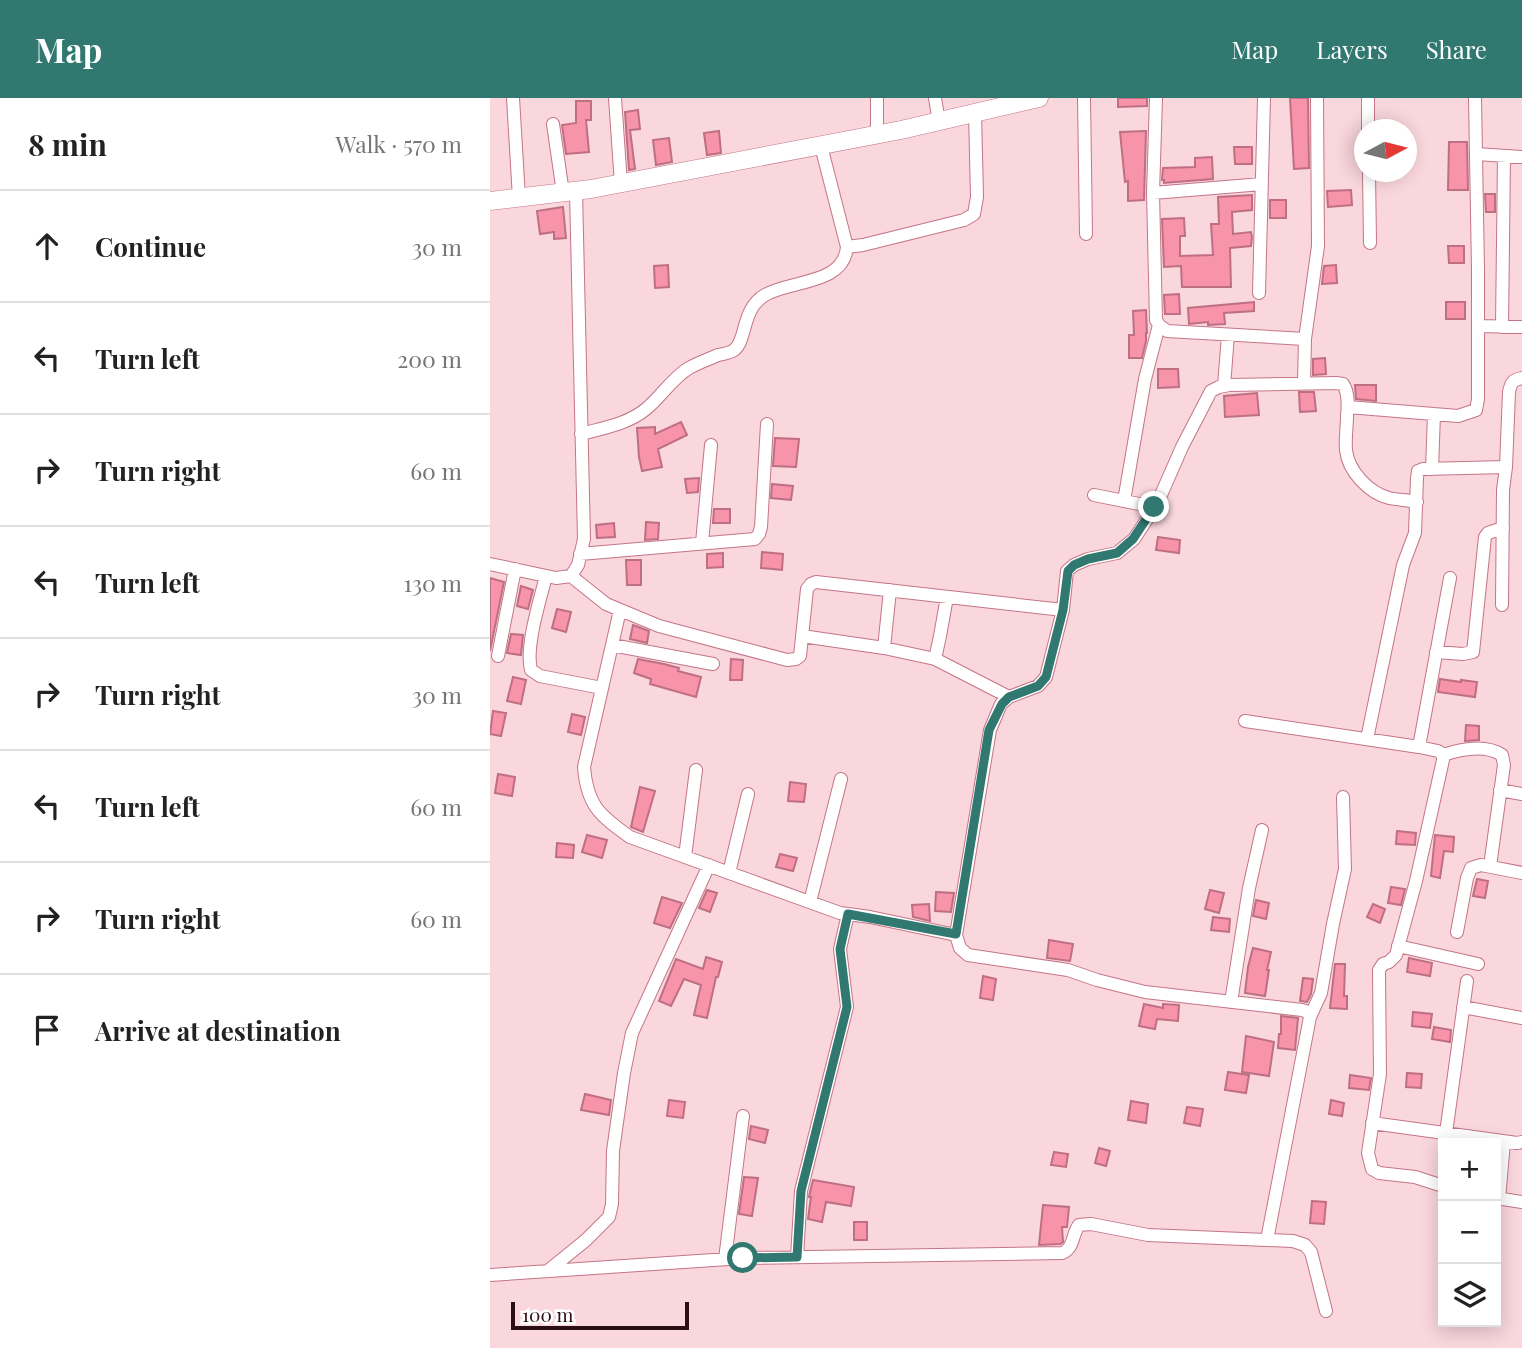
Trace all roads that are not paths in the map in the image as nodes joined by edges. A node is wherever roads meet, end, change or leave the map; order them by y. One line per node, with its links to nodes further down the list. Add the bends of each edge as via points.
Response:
1 (513, 98): 27 (street)
2 (615, 98): 23 (street)
3 (877, 98): 17 (street)
4 (935, 98): 15 (street)
5 (1039, 98): 12 (street)
6 (1084, 98): 29 (street)
7 (1156, 98): 26 (street)
8 (1264, 98): 24 (street)
9 (1317, 98): 38 (street, via 1318,246)
10 (1368, 98): 14 (street)
11 (1475, 98): 19 (street)
12 (1017, 101): 13 (street)
13 (975, 113): 15 (street); 31 (street, via 974,214)
14 (1368, 119)
15 (939, 121): 17 (street)
16 (553, 124): 25 (street)
17 (877, 135): 18 (street)
18 (821, 146): 23 (street); 31 (street)
19 (1476, 154): 20 (street); 34 (street)
20 (1504, 156): 21 (street); 35 (street)
21 (1522, 157)
22 (1369, 182): 30 (street)
23 (621, 184): 25 (street)
24 (1262, 184): 26 (street); 32 (street)
25 (569, 192): 27 (street); 45 (street)
26 (1153, 193): 33 (street)
27 (519, 198): 28 (street)
28 (490, 201)
29 (1086, 234)
30 (1370, 243)
31 (847, 247): 45 (street, via 843,263 831,273 766,294 754,303 733,351 686,369 632,420)
32 (1259, 293)
33 (1159, 325): 37 (street, via 1167,331); 50 (street)
34 (1478, 326): 35 (street); 43 (street, via 1476,410 1458,416)
35 (1502, 327): 36 (street)
36 (1522, 327)
37 (1228, 335): 38 (street); 41 (street)
38 (1305, 340): 40 (street)
39 (1522, 378): 47 (street, via 1511,383 1509,392)
40 (1304, 383): 41 (street); 42 (street, via 1343,384)
41 (1224, 386): 52 (street, via 1211,391)
42 (1348, 407): 43 (street); 51 (street, via 1346,451 1355,473 1378,494)
43 (1434, 414): 48 (street)
44 (766, 425): 54 (street, via 759,534 755,539)
45 (581, 434): 55 (street, via 584,539)
46 (711, 445): 54 (street)
47 (1506, 467): 48 (street); 53 (street)
48 (1432, 469): 51 (street, via 1418,471)
49 (1094, 495): 50 (street)
50 (1124, 501): 52 (street)
51 (1417, 502): 76 (street, via 1415,533 1403,565)
52 (1154, 507): 65 (street, via 1133,539 1117,553 1088,559 1068,571)
53 (1503, 528): 63 (street); 69 (street, via 1485,537 1473,652)
54 (702, 543): 55 (street)
55 (580, 554): 59 (street)
56 (490, 564): 57 (street)
57 (515, 569): 58 (street); 70 (street)
58 (546, 576): 59 (street); 73 (street, via 531,647 531,670 540,676)
59 (571, 576): 64 (street)
60 (1450, 578): 69 (street)
61 (890, 590): 62 (street); 66 (street, via 811,584); 68 (street)
62 (947, 597): 65 (street); 71 (street)
63 (1502, 605)
64 (620, 610): 66 (street, via 659,626 787,660 800,656); 67 (street)
65 (1063, 610): 74 (street, via 1046,677 1038,686)
66 (802, 636): 68 (street)
67 (612, 645): 72 (street); 73 (street)
68 (884, 648): 71 (street)
69 (1436, 652): 77 (street)
70 (498, 656)
71 (935, 659): 74 (street)
72 (713, 664)
73 (602, 688): 86 (street, via 584,767 585,787 593,805 630,837)
74 (1009, 697): 94 (street, via 989,730)
75 (1245, 721): 76 (street)
76 (1367, 738): 77 (street)
77 (1419, 747): 78 (street)
78 (1443, 755): 81 (street, via 1461,749 1498,752 1504,765); 95 (street)
79 (696, 770): 86 (street)
80 (841, 779): 91 (street)
81 (1500, 790): 83 (street); 88 (street)
82 (748, 794): 89 (street)
83 (1522, 794)
84 (1343, 797): 100 (street, via 1345,869 1321,993)
85 (1262, 830): 98 (street)
86 (685, 857): 87 (street)
87 (709, 866): 89 (street); 114 (street, via 632,1034 613,1151 609,1217)
88 (1490, 866): 90 (street); 93 (street, via 1471,868)
89 (729, 873): 91 (street)
90 (1522, 873)
91 (810, 902): 92 (street)
92 (848, 914): 94 (street); 112 (street, via 840,949 847,1007 801,1191)
93 (1457, 932)
94 (956, 934): 98 (street, via 968,955 1068,970 1145,992)
95 (1398, 946): 96 (street); 103 (street, via 1396,956 1379,970 1380,1074)
96 (1478, 964)
97 (1467, 981): 99 (street)
98 (1231, 1002): 100 (street, via 1302,1010)
99 (1464, 1007): 101 (street); 104 (street)
100 (1310, 1017): 111 (street)
101 (1522, 1018)
102 (743, 1116): 113 (street)
103 (1372, 1123): 104 (street); 108 (street, via 1371,1169)
104 (1446, 1133): 105 (street)
105 (1504, 1142): 106 (street); 107 (street)
106 (1522, 1142)
107 (1501, 1166)
108 (1438, 1184)
109 (1501, 1199): 110 (street)
110 (1522, 1202)
111 (1267, 1240): 112 (street, via 1148,1235 1091,1224 1079,1225 1072,1245 1062,1253); 116 (street, via 1293,1241 1311,1252)
112 (797, 1257): 113 (street)
113 (725, 1259): 114 (street)
114 (548, 1271): 115 (street)
115 (490, 1275)
116 (1326, 1311)

